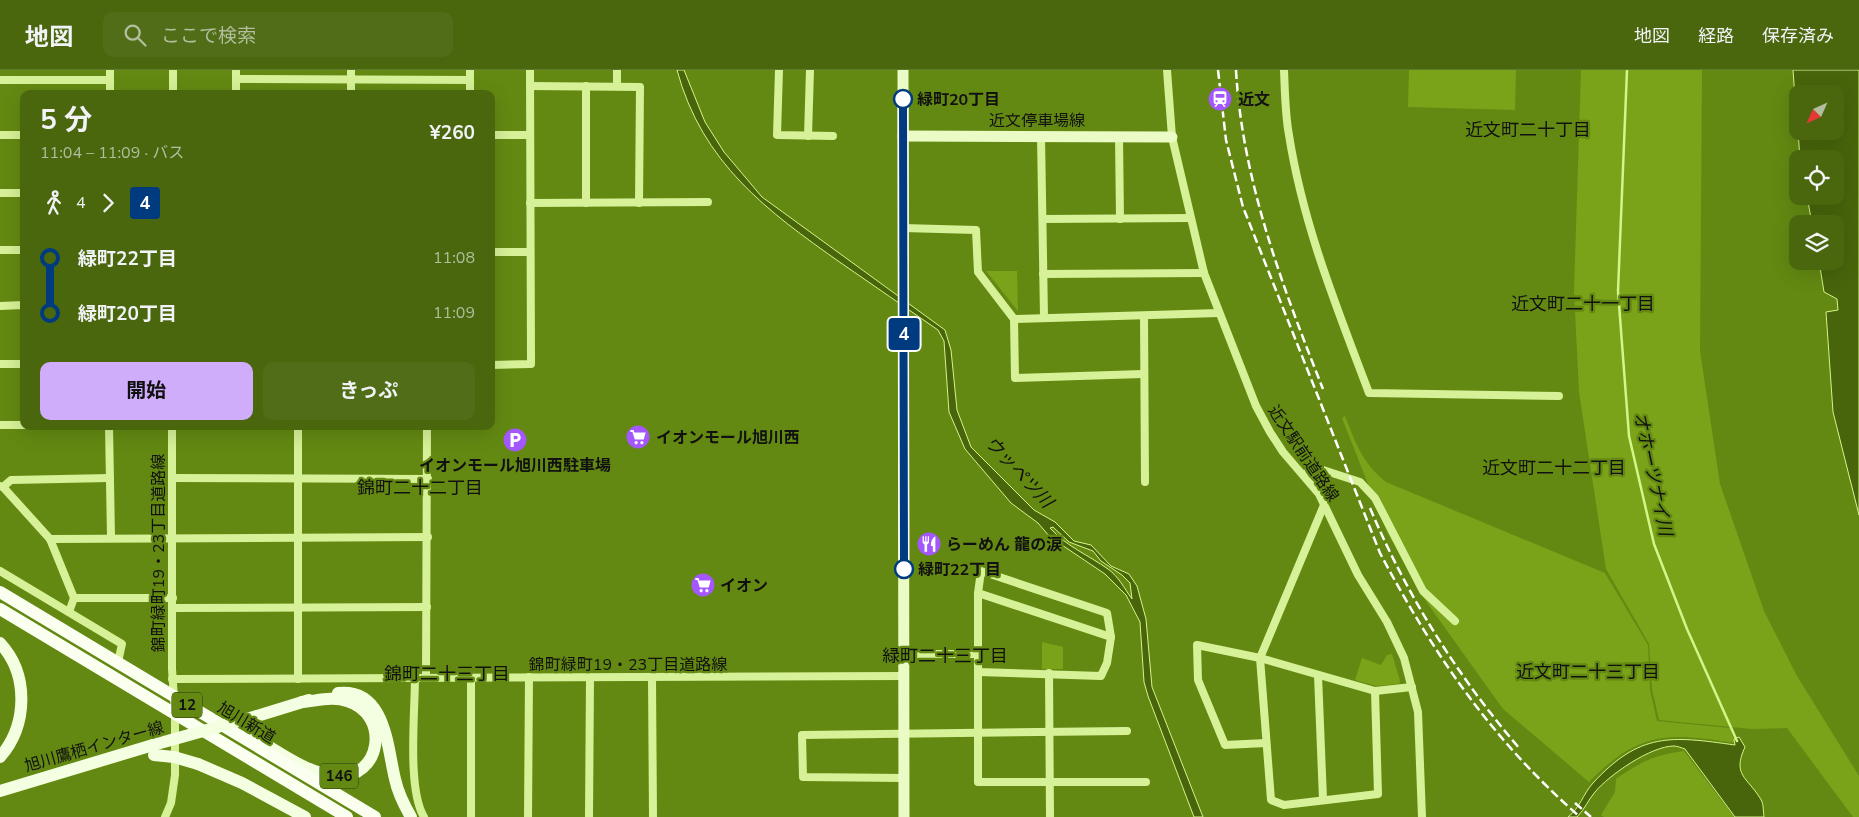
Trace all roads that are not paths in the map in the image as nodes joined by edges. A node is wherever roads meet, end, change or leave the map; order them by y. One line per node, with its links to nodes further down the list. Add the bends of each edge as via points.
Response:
1 (110, 70): 15 (street)
2 (173, 70): 22 (street)
3 (236, 70): 13 (street)
4 (351, 70): 16 (street)
5 (470, 70): 17 (street)
6 (530, 70): 18 (street)
7 (617, 70): 20 (street)
8 (779, 70): 30 (street, via 777,135)
9 (810, 70): 30 (street)
10 (903, 70): 32 (main road)
11 (1167, 70): 35 (street, 近文駅前道路線)
12 (1284, 70): 62 (street, via 1288,133 1302,202 1317,255 1370,393)
13 (236, 79): 16 (street); 23 (street)
14 (0, 80): 15 (street)
15 (110, 80): 21 (street)
16 (351, 80): 17 (street); 24 (street)
17 (470, 80): 25 (street)
18 (530, 86): 19 (street); 29 (street)
19 (586, 86): 20 (street); 40 (street)
20 (617, 86): 41 (street, via 640,87)
21 (110, 90)
22 (173, 90)
23 (236, 90)
24 (352, 90)
25 (470, 90)
26 (0, 135): 27 (street)
27 (20, 135)
28 (495, 135): 29 (street)
29 (530, 135): 39 (street)
30 (808, 136): 31 (street)
31 (833, 136)
32 (903, 136): 33 (main road, 近文停車場線); 45 (main road)
33 (1041, 136): 34 (main road, 近文停車場線); 43 (street)
34 (1120, 137): 35 (main road, 近文停車場線); 44 (street)
35 (1172, 137): 42 (street, 近文駅前道路線)
36 (0, 193): 37 (street)
37 (20, 193)
38 (708, 202): 41 (street)
39 (530, 203): 40 (street); 49 (street)
40 (586, 203): 41 (street)
41 (639, 203)
42 (1190, 218): 44 (street); 50 (street, 近文駅前道路線)
43 (1043, 219): 44 (street); 51 (street)
44 (1120, 219)
45 (903, 228): 57 (street, via 976,230 978,272); 95 (main road)
46 (0, 250): 47 (street)
47 (20, 250)
48 (495, 252): 49 (street)
49 (530, 252): 60 (street, via 531,364)
50 (1204, 273): 51 (street); 54 (street, 近文駅前道路線)
51 (1043, 274): 56 (street)
52 (0, 306): 53 (street)
53 (20, 306)
54 (1219, 313): 55 (street); 69 (street, 近文駅前道路線, via 1256,406 1284,452)
55 (1144, 316): 56 (street); 61 (street)
56 (1044, 317): 57 (street)
57 (1014, 319): 61 (street, via 1015,378)
58 (0, 364): 59 (street)
59 (20, 364)
60 (495, 365)
61 (1144, 374): 74 (street)
62 (1560, 396)
63 (0, 425): 64 (street)
64 (20, 425)
65 (109, 430): 70 (street)
66 (172, 430): 71 (street, 錦町緑町19・23丁目道路線)
67 (298, 430): 72 (street)
68 (427, 430): 73 (street)
69 (1304, 474): 76 (street, 近文駅前道路線); 92 (street, via 1323,470 1360,482 1374,498 1423,591)
70 (110, 478): 75 (street, via 11,480); 77 (street)
71 (172, 478): 72 (street); 79 (street, 錦町緑町19・23丁目道路線)
72 (298, 478): 73 (street); 80 (street)
73 (428, 479): 78 (street)
74 (1145, 482)
75 (2, 486): 81 (street)
76 (1324, 505): 97 (street); 111 (street, 近文駅前道路線, via 1358,575 1387,622 1404,658)
77 (111, 537): 79 (street); 81 (street)
78 (428, 537): 80 (street); 87 (street)
79 (173, 538): 80 (street); 86 (street, 錦町緑町19・23丁目道路線)
80 (298, 538): 89 (street)
81 (50, 539): 85 (street)
82 (0, 571): 91 (street)
83 (0, 592): 98 (highway, 旭川新道 / 12)
84 (978, 593): 93 (street); 93 (street, via 981,571 1107,614); 96 (street)
85 (74, 598): 86 (street); 91 (street)
86 (173, 598): 88 (street, 錦町緑町19・23丁目道路線)
87 (427, 607): 89 (street); 104 (street)
88 (173, 608): 89 (street); 109 (street, 錦町緑町19・23丁目道路線)
89 (297, 608): 110 (street)
90 (0, 609): 116 (highway, 旭川新道 / 12)
91 (69, 612): 98 (street, via 122,644)
92 (1455, 621)
93 (1111, 637): 100 (street, via 1107,663 1101,676)
94 (0, 643): 123 (main road, via 14,664 23,701 18,723)
95 (904, 654): 96 (street); 102 (main road)
96 (978, 654): 99 (street)
97 (1260, 658): 101 (street); 121 (street); 121 (street, via 1196,645 1198,680 1225,745)
98 (118, 662): 113 (highway, 旭川新道 / 12)
99 (978, 672): 100 (street); 119 (street)
100 (1049, 673): 117 (street)
101 (1318, 675): 112 (street); 128 (street)
102 (904, 676): 108 (street, 錦町緑町19・23丁目道路線); 120 (main road)
103 (415, 677): 104 (street, 錦町緑町19・23丁目道路線); 110 (street, 錦町緑町19・23丁目道路線); 135 (street, via 415,784 418,806)
104 (426, 677): 106 (street, 錦町緑町19・23丁目道路線)
105 (529, 677): 106 (street, 錦町緑町19・23丁目道路線); 107 (street, 錦町緑町19・23丁目道路線); 137 (street)
106 (471, 678): 136 (street)
107 (590, 678): 108 (street, 錦町緑町19・23丁目道路線); 138 (street)
108 (652, 678): 139 (street)
109 (172, 679): 110 (street, 錦町緑町19・23丁目道路線); 113 (street, 錦町緑町19・23丁目道路線)
110 (298, 679)
111 (1412, 687): 112 (street); 129 (street, 近文駅前道路線, via 1418,712)
112 (1375, 691): 128 (street, via 1378,794)
113 (174, 698): 115 (highway, 旭川新道 / 12); 116 (street, 錦町緑町19・23丁目道路線)
114 (302, 702): 115 (main road, 旭川鷹栖インター線 / 146, via 346,700 361,707 371,719 377,741 371,758 362,768 350,775 335,776 315,771); 122 (main road, 旭川鷹栖インター線 / 146, bridge); 134 (main road, 旭川鷹栖インター線 / 146, via 323,694 343,692 356,694 377,712 385,728 398,792)
115 (198, 712): 133 (highway, 旭川新道 / 12)
116 (175, 713): 130 (street, 錦町緑町19・23丁目道路線, via 175,775 171,803); 132 (highway, 旭川新道 / 12)
117 (1050, 731): 118 (street); 119 (street); 125 (street)
118 (1127, 731)
119 (978, 732): 120 (street); 125 (street, via 978,782)
120 (904, 733): 124 (main road); 124 (street, via 802,735 802,777)
121 (1266, 743): 128 (street, via 1271,800 1284,805)
122 (154, 750): 127 (main road, 旭川鷹栖インター線 / 146); 131 (main road, 146, bridge, via 242,783)
123 (0, 757)
124 (904, 778): 140 (main road)
125 (1050, 782): 126 (street); 141 (street)
126 (1146, 782)
127 (0, 790)
128 (1323, 799)
129 (1422, 815)
130 (165, 817)
131 (305, 817)
132 (348, 817)
133 (375, 817)
134 (412, 817)
135 (424, 817)
136 (471, 817)
137 (528, 817)
138 (589, 817)
139 (653, 817)
140 (904, 817)
141 (1050, 817)

